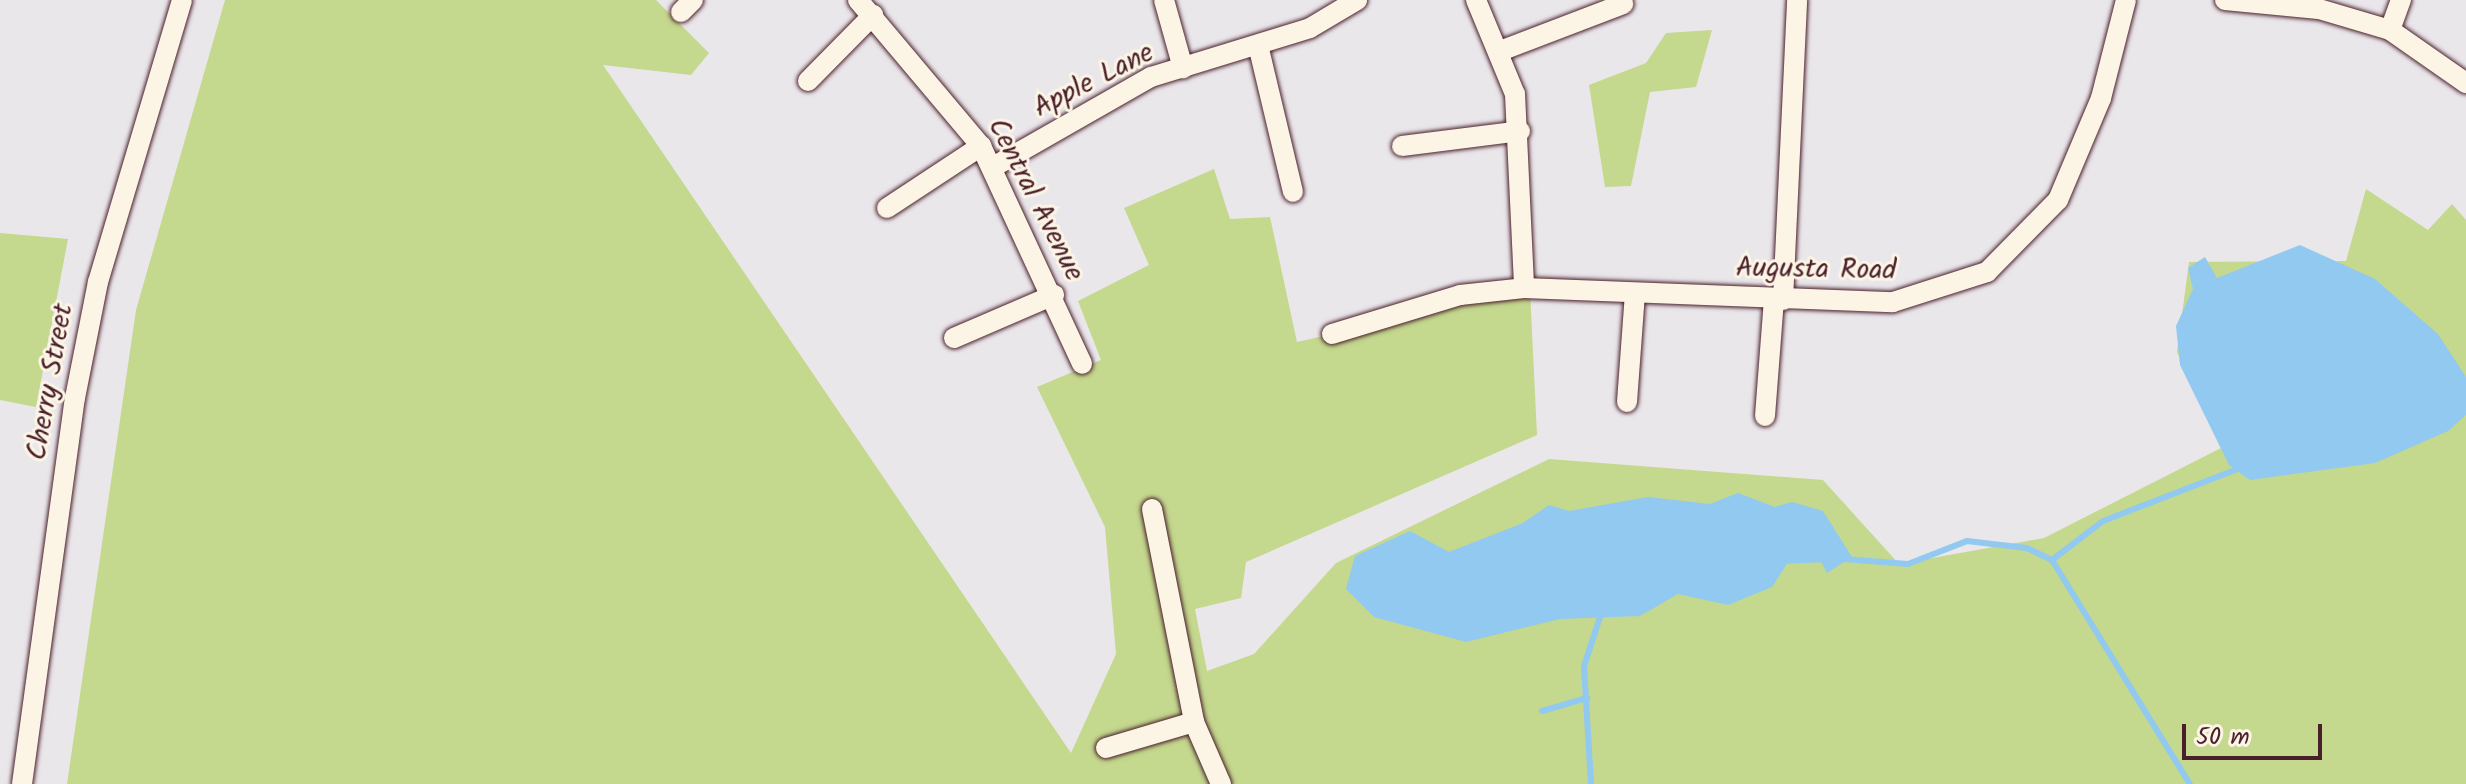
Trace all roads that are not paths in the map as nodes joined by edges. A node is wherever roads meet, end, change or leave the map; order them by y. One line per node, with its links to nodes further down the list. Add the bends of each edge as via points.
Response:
1 (182, 0): 36 (street, Cherry Street, via 95,296)
2 (858, 0): 11 (street, Central Avenue)
3 (1164, 0): 15 (street)
4 (1357, 0): 13 (street, Apple Lane, via 1310,28)
5 (1476, 0): 14 (street)
6 (1797, 0): 27 (street)
7 (2126, 0): 27 (street, Augusta Road, via 2101,98 2058,200 1987,272 1893,302)
8 (2225, 0): 12 (street, via 2319,9)
9 (2401, 0): 12 (street)
10 (1623, 4): 14 (street)
11 (873, 15): 16 (street); 19 (street, Central Avenue)
12 (2390, 30): 17 (street)
13 (1258, 45): 15 (street, Apple Lane); 22 (street)
14 (1500, 51): 18 (street)
15 (1183, 68): 21 (street, Apple Lane, via 1151,77)
16 (808, 81)
17 (2466, 83)
18 (1520, 131): 20 (street); 24 (street)
19 (981, 146): 21 (street, Central Avenue); 23 (street)
20 (1402, 146)
21 (993, 167): 26 (street, Central Avenue)
22 (1293, 192)
23 (887, 208)
24 (1524, 288): 25 (street, Augusta Road); 28 (street, Augusta Road, via 1460,295)
25 (1635, 293): 27 (street, Augusta Road); 31 (street)
26 (1054, 295): 29 (street); 30 (street, Central Avenue)
27 (1778, 299): 32 (street)
28 (1332, 334)
29 (954, 338)
30 (1082, 364)
31 (1627, 402)
32 (1765, 416)
33 (1152, 509): 34 (street)
34 (1194, 722): 35 (street); 37 (street)
35 (1106, 748)
36 (22, 784)
37 (1221, 784)

